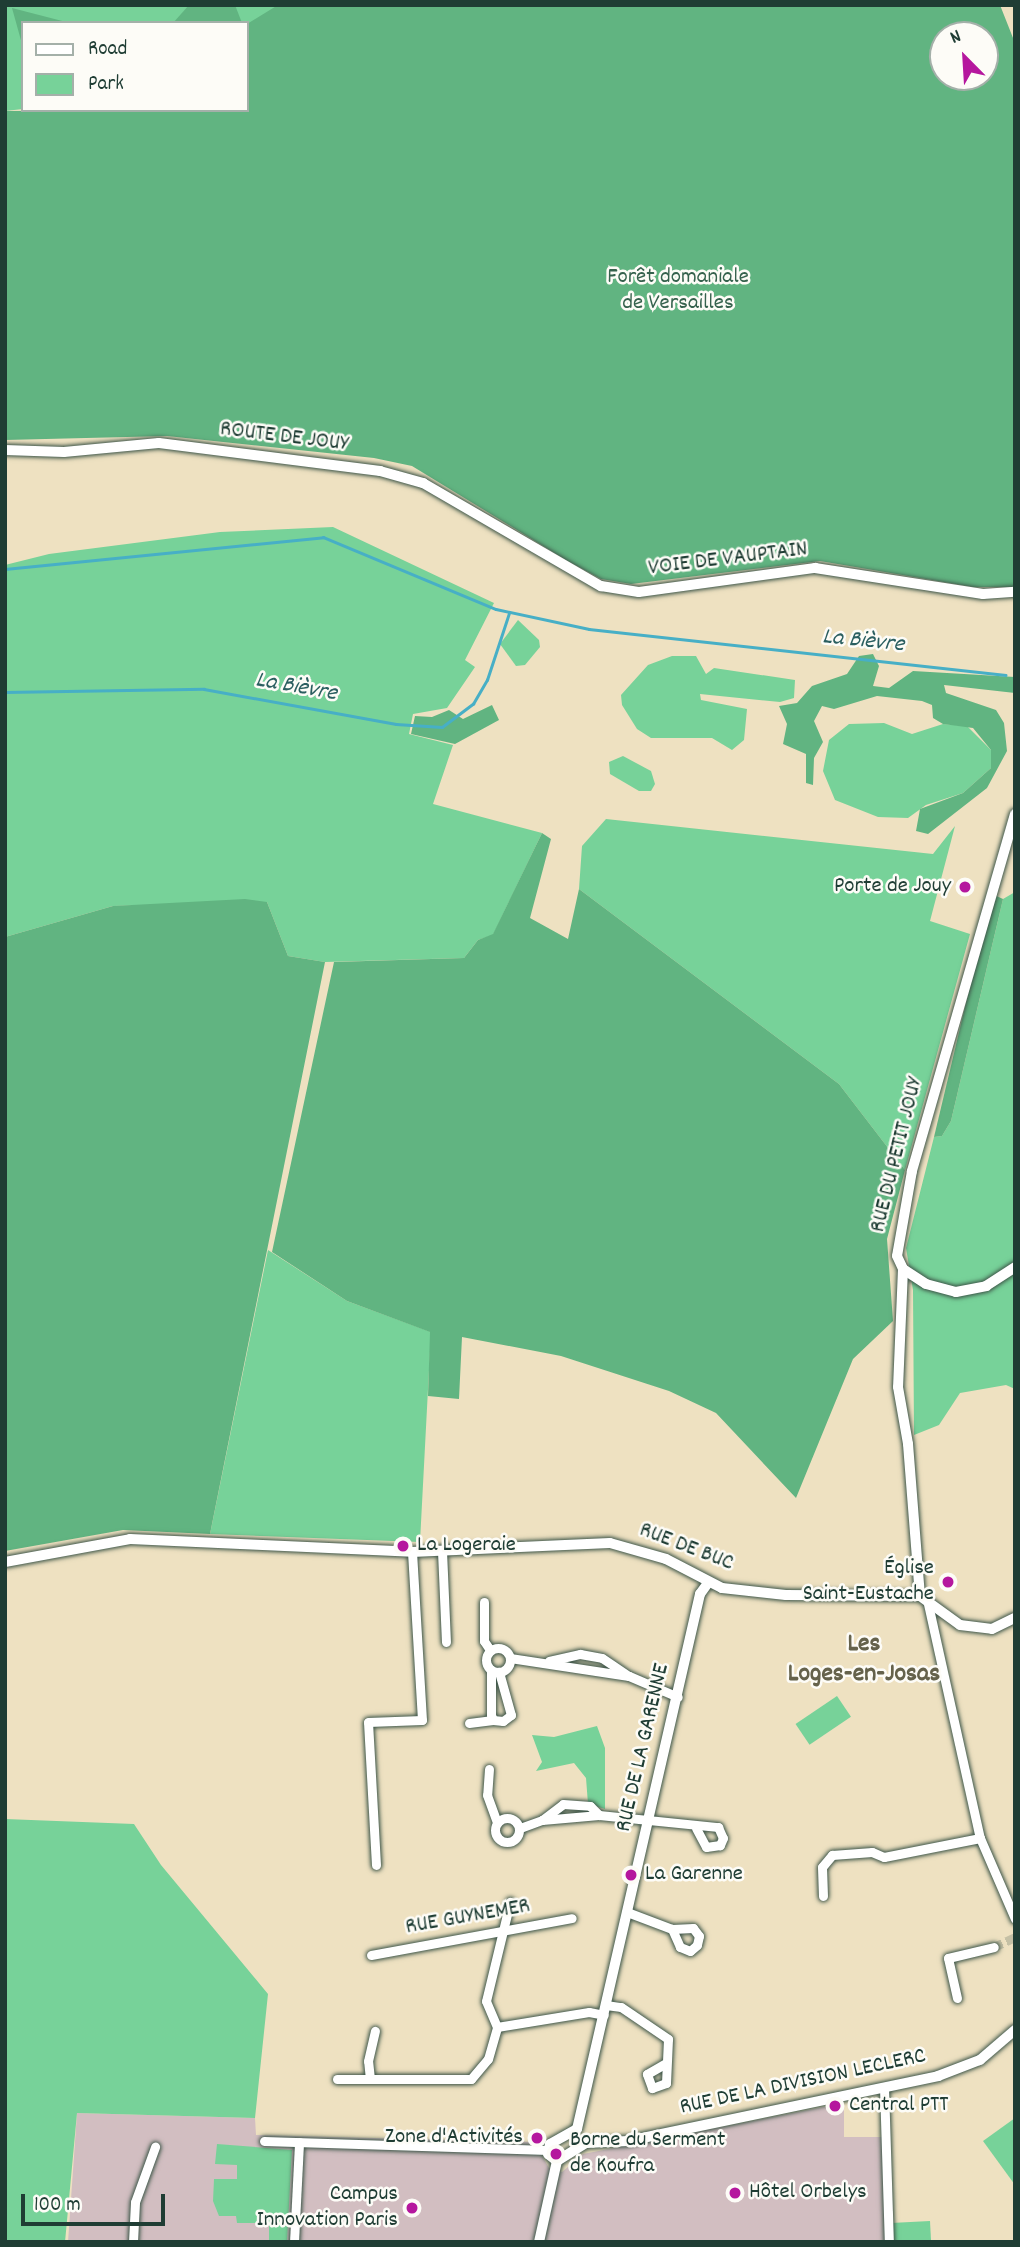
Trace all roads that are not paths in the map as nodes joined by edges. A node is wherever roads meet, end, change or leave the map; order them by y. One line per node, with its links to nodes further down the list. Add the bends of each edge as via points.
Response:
1 (5, 450): 2 (street, ROUTE DE JOUY, via 64,452 159,443 380,471 423,483)
2 (538, 551): 3 (street, VOIE DE VAUPTAIN, via 601,586 639,592 815,568 983,594)
3 (1015, 592)
4 (1015, 814): 6 (street, RUE DU PETIT JOUY, via 902,1212 897,1256)
5 (1015, 1267): 6 (street, via 986,1286 956,1292 926,1284)
6 (903, 1269): 11 (street, RUE DU PETIT JOUY, via 898,1387)
7 (442, 1551): 8 (street, RUE DE BUC); 10 (street, RUE DE BUC, via 610,1543 666,1559); 14 (street)
8 (412, 1552): 9 (street, RUE DE BUC, via 130,1539); 31 (street, via 422,1720 368,1722)
9 (5, 1562)
10 (708, 1583): 11 (street, RUE DE BUC, via 786,1595); 20 (street, RUE DE LA GARENNE, via 700,1594)
11 (924, 1600): 13 (street, via 960,1625 992,1629); 30 (street)
12 (484, 1602): 15 (street, via 484,1641)
13 (1015, 1618)
14 (446, 1642)
15 (490, 1650): 16 (street, via 501,1647); 18 (street, via 486,1660)
16 (510, 1658): 17 (street); 18 (street, via 509,1666)
17 (549, 1661): 19 (street, via 610,1676); 19 (street, via 580,1654 602,1658)
18 (495, 1671): 21 (street); 21 (street, via 511,1715 510,1719)
19 (629, 1676): 20 (street)
20 (678, 1697): 26 (street, RUE DE LA GARENNE)
21 (493, 1720): 22 (street)
22 (469, 1723)
23 (489, 1769): 27 (street, via 487,1795)
24 (599, 1815): 25 (street); 25 (street, via 590,1806 563,1804); 26 (street)
25 (542, 1820): 28 (street)
26 (650, 1820): 29 (street); 34 (street, RUE DE LA GARENNE)
27 (498, 1822): 28 (street, via 508,1818); 28 (street, via 495,1834 505,1842 516,1839)
28 (520, 1828)
29 (696, 1828)
30 (980, 1838): 32 (street, via 884,1857 872,1852 832,1855 822,1867); 36 (street)
31 (376, 1865)
32 (823, 1896)
33 (510, 1902): 38 (street)
34 (627, 1912): 37 (street); 42 (street, RUE DE LA GARENNE)
35 (572, 1918): 38 (street, RUE GUYNEMER)
36 (1015, 1919)
37 (672, 1928): 37 (street, via 700,1928 696,1951 680,1947)
38 (502, 1932): 40 (street, RUE GUYNEMER); 43 (street, via 485,2001)
39 (994, 1947): 41 (street, via 948,1958)
40 (370, 1955)
41 (957, 1998)
42 (605, 2010): 43 (street); 46 (street, via 621,2007 662,2032 670,2048); 50 (street, RUE DE LA GARENNE)
43 (497, 2028): 48 (street, via 488,2059 471,2079)
44 (1015, 2030): 49 (street, RUE DE LA DIVISION LECLERC, via 970,2065)
45 (375, 2031): 48 (street, via 368,2061)
46 (664, 2064)
47 (337, 2078): 48 (street)
48 (370, 2079)
49 (884, 2087): 53 (street, RUE DE LA DIVISION LECLERC, via 628,2141); 60 (street)
50 (577, 2129): 53 (street); 55 (street)
51 (264, 2141): 52 (street)
52 (299, 2143): 55 (street); 58 (street)
53 (586, 2143): 56 (street)
54 (155, 2147): 57 (street, via 135,2202)
55 (548, 2150): 56 (street)
56 (557, 2161): 59 (street)
57 (133, 2242)
58 (295, 2242)
59 (539, 2242)
60 (889, 2242)

